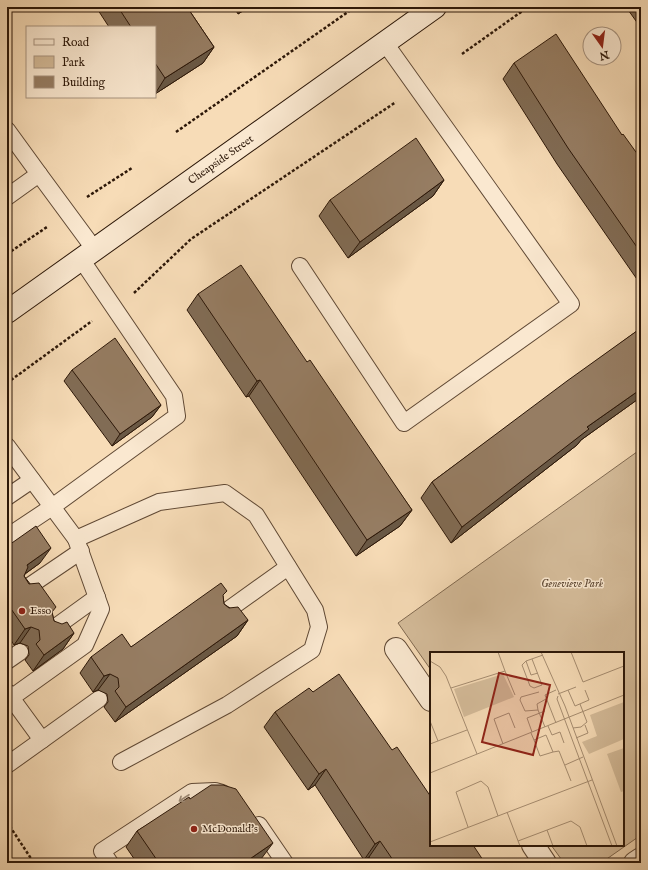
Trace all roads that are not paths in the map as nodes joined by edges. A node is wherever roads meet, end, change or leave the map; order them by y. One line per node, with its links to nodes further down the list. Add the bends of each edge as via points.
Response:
1 (435, 7): 2 (street, Cheapside Street)
2 (386, 43): 6 (street, Cheapside Street); 7 (lane, via 571,304 404,423)
3 (7, 130): 4 (lane)
4 (39, 174): 5 (lane); 6 (lane)
5 (7, 197)
6 (88, 254): 8 (street, Cheapside Street); 12 (lane, via 174,396 177,416)
7 (300, 266)
8 (7, 312)
9 (7, 446): 10 (lane)
10 (32, 480): 11 (lane); 12 (lane)
11 (7, 497)
12 (52, 507): 13 (lane); 14 (lane)
13 (7, 537)
14 (78, 545): 15 (lane, via 159,502 225,493 256,515); 16 (lane); 17 (lane)
15 (288, 567): 18 (lane); 25 (lane, via 315,610 319,627 312,650 227,705)
16 (22, 591)
17 (97, 597): 19 (lane); 21 (lane, via 101,609 85,645)
18 (221, 615)
19 (50, 631)
20 (396, 649): 23 (street)
21 (9, 695): 24 (lane)
22 (98, 699): 24 (lane)
23 (430, 699)
24 (42, 740): 26 (lane)
25 (121, 762)
26 (7, 765)
27 (235, 798): 30 (lane, one-way to 30, via 215,790 192,792)
28 (250, 813): 32 (lane)
29 (534, 846): 33 (street)
30 (106, 857)
31 (641, 859): 34 (street)
32 (285, 863)
33 (545, 863)
34 (635, 863)

